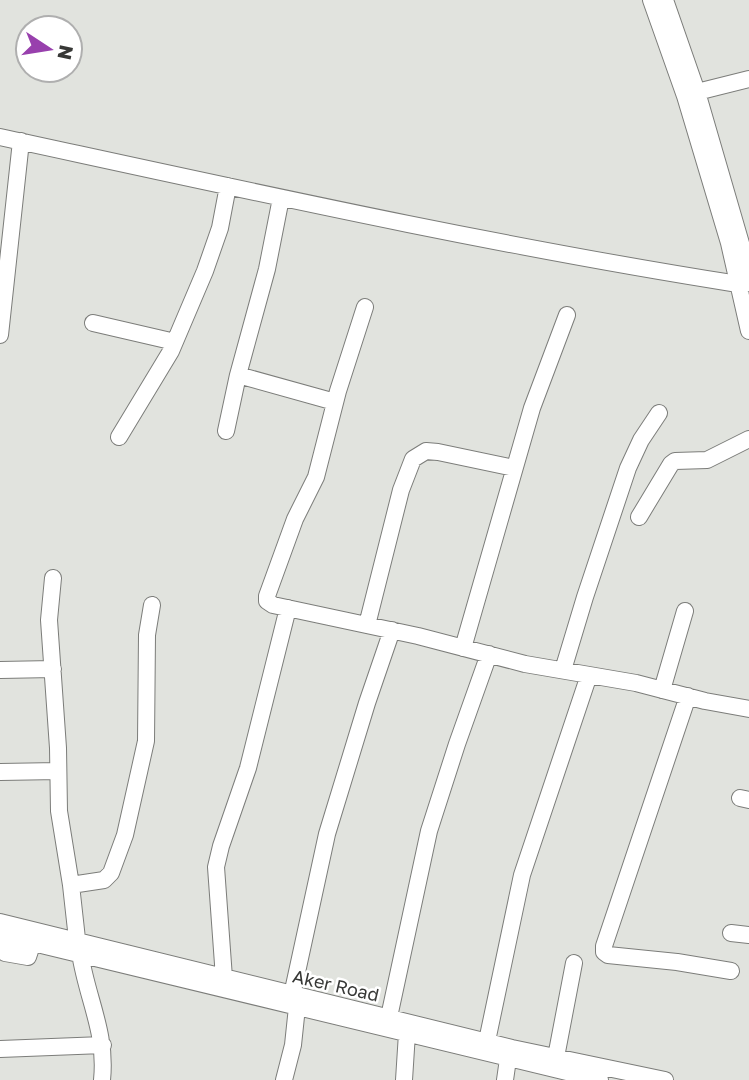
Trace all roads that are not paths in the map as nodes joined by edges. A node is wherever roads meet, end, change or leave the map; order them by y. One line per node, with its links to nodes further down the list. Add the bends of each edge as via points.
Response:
1 (651, 0): 11 (street)
2 (665, 0): 4 (street)
3 (749, 79): 4 (street)
4 (697, 92): 9 (street)
5 (0, 137): 6 (street)
6 (21, 141): 7 (street); 15 (street)
7 (228, 186): 8 (street); 18 (street, via 220,228)
8 (281, 198): 11 (street, via 588,260); 19 (street)
9 (746, 245): 10 (street)
10 (748, 265)
11 (743, 284): 16 (street)
12 (365, 307): 20 (street)
13 (567, 315): 25 (street)
14 (93, 323): 18 (street)
15 (0, 326): 17 (street)
16 (749, 331)
17 (0, 335)
18 (175, 342): 23 (street)
19 (238, 375): 20 (street); 22 (street)
20 (335, 402): 29 (street, via 316,477 267,596 273,605)
21 (659, 413): 37 (street, via 628,468)
22 (226, 430)
23 (119, 437)
24 (749, 439): 26 (street, via 706,460 675,461)
25 (514, 468): 31 (street, via 438,452 426,451 413,458); 33 (street)
26 (639, 517)
27 (53, 578): 35 (street, via 49,620)
28 (152, 605): 44 (street, via 147,635 146,741 125,835 104,880)
29 (288, 608): 31 (street); 51 (street, via 248,768 216,867)
30 (685, 611): 39 (street)
31 (367, 625): 32 (street)
32 (392, 630): 33 (street); 52 (street, via 327,834)
33 (463, 648): 34 (street)
34 (489, 654): 37 (street); 54 (street, via 429,831)
35 (53, 669): 36 (street); 42 (street)
36 (0, 670)
37 (563, 670): 38 (street)
38 (589, 675): 39 (street); 56 (street, via 523,875)
39 (662, 690): 40 (street)
40 (688, 696): 41 (street); 50 (street, via 604,952)
41 (749, 709)
42 (58, 771): 43 (street); 44 (street)
43 (0, 772)
44 (71, 886): 48 (street)
45 (731, 933): 47 (street)
46 (1, 934): 48 (street, Aker Road); 48 (street, Aker Road)
47 (749, 935)
48 (78, 946): 51 (street, Aker Road); 52 (street, Aker Road); 57 (street)
49 (574, 963): 59 (street)
50 (731, 971)
51 (224, 978): 52 (street, Aker Road)
52 (295, 1001): 53 (street, Aker Road); 62 (street, via 293,1045)
53 (349, 1014): 54 (street, Aker Road); 55 (street, Aker Road)
54 (389, 1017): 56 (street, Aker Road)
55 (407, 1033): 60 (street, Aker Road); 63 (street)
56 (487, 1041): 59 (street, Aker Road)
57 (103, 1045): 58 (street); 61 (street)
58 (0, 1049)
59 (556, 1057): 66 (street, Aker Road)
60 (508, 1059): 64 (street); 65 (street, Aker Road)
61 (102, 1080)
62 (284, 1080)
63 (404, 1080)
64 (505, 1080)
65 (600, 1080)
66 (664, 1080)

